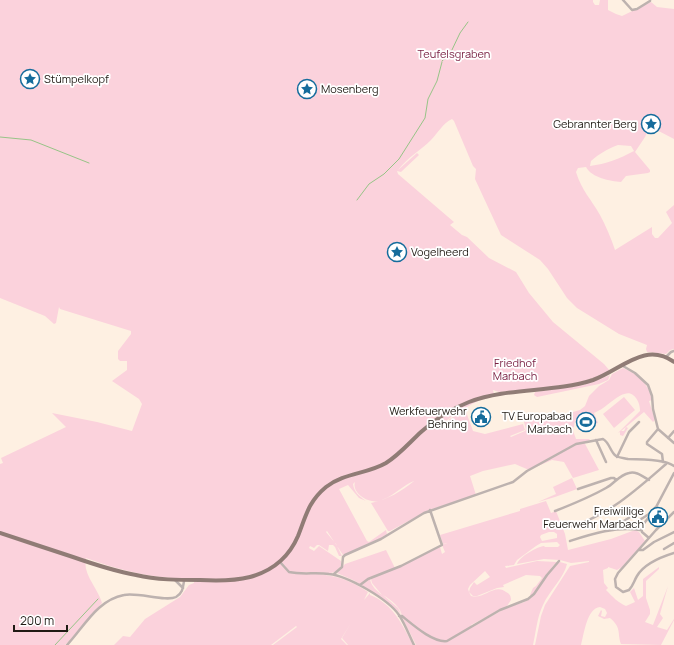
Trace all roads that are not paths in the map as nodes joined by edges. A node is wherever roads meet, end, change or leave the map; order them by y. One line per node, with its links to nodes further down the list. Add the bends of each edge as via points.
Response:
1 (623, 0): 2 (street, via 632,10)
2 (650, 0)
3 (674, 351): 4 (street)
4 (666, 357): 5 (main road); 6 (main road, via 647,355)
5 (674, 362)
6 (623, 366): 8 (street, via 635,373 648,386); 40 (main road, via 606,375 575,385 487,396 435,420 387,462 370,470 348,475 319,494 309,507 296,540)
7 (639, 422): 13 (street, via 629,432)
8 (658, 429): 10 (street); 15 (street, via 647,443 662,454)
9 (674, 431): 10 (street)
10 (668, 438): 12 (street)
11 (594, 440): 13 (street, via 606,441); 14 (street); 23 (street, via 576,444 527,471 513,482)
12 (674, 443)
13 (617, 457): 15 (street)
14 (606, 462)
15 (663, 462): 16 (street)
16 (666, 464): 17 (street); 20 (street)
17 (674, 466)
18 (674, 473): 22 (street)
19 (616, 480): 20 (street, via 633,472); 21 (street, via 611,478); 24 (street, via 607,488)
20 (648, 480): 28 (street, via 612,507)
21 (578, 489)
22 (656, 507): 27 (street); 30 (street)
23 (430, 510): 41 (street, via 344,556 342,566); 44 (street, via 442,545)
24 (555, 511)
25 (674, 512): 33 (street)
26 (633, 515): 29 (street, via 621,523)
27 (638, 521)
28 (565, 528)
29 (619, 529): 30 (street); 34 (street)
30 (640, 530): 33 (street)
31 (674, 532): 37 (street)
32 (0, 533): 42 (main road, via 118,571)
33 (649, 538): 37 (street)
34 (570, 541)
35 (674, 543): 36 (street)
36 (664, 549)
37 (639, 550): 38 (street, via 616,577 615,586 620,591 626,592 631,589 637,576 646,566)
38 (674, 553)
39 (559, 561): 46 (street, via 528,599 500,610 447,641 442,642 434,638)
40 (280, 562): 41 (street, via 292,573); 43 (main road, via 266,571 244,578 221,581)
41 (334, 574): 44 (street)
42 (175, 580): 43 (main road); 45 (street)
43 (184, 580): 45 (street)
44 (360, 585): 46 (street, via 389,604)
45 (183, 588): 47 (street, via 179,595 172,598 135,594 112,599 97,610)
46 (399, 616): 48 (street)
47 (67, 645)
48 (414, 645)

